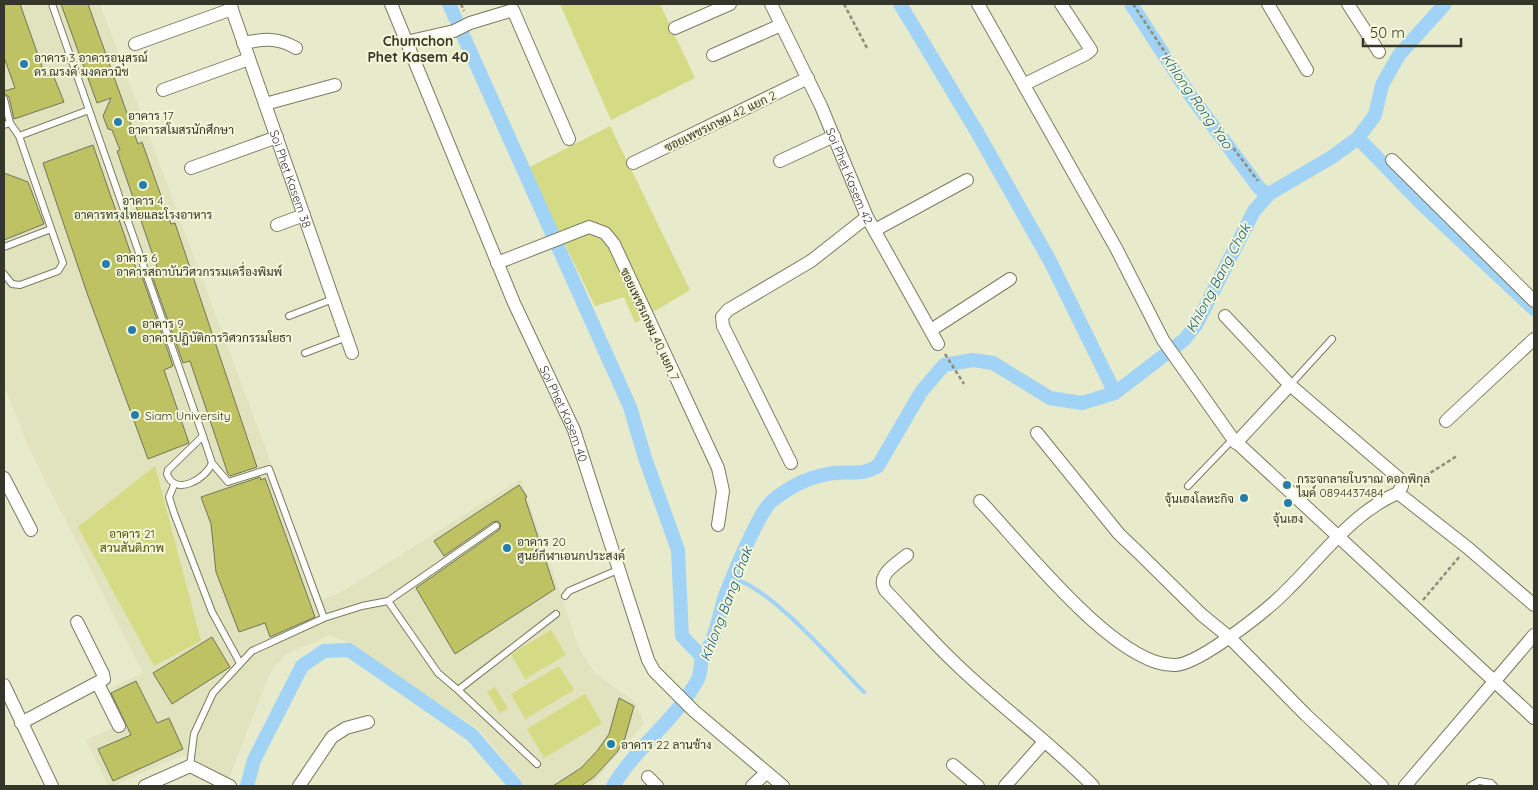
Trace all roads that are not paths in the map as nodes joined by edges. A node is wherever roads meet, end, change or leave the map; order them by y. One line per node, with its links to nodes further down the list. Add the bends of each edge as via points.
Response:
1 (52, 4): 26 (lane)
2 (391, 4): 12 (street, Soi Phet Kasem 40)
3 (730, 4): 11 (street)
4 (771, 4): 10 (street, Soi Phet Kasem 42)
5 (978, 4): 21 (street)
6 (1061, 4): 21 (street, via 1091,50)
7 (1268, 4): 19 (street)
8 (1348, 4): 16 (street)
9 (231, 6): 13 (street, Soi Phet Kasem 38); 14 (street)
10 (782, 26): 17 (street); 20 (street, Soi Phet Kasem 42)
11 (675, 28)
12 (406, 42): 31 (street, via 459,29 513,10); 43 (street, Soi Phet Kasem 40)
13 (243, 43): 15 (street, via 268,38); 18 (street, Soi Phet Kasem 38)
14 (135, 44)
15 (296, 48)
16 (1379, 52)
17 (713, 55)
18 (249, 59): 23 (street); 25 (street, Soi Phet Kasem 38)
19 (1308, 70)
20 (808, 78): 30 (street, Soi Phet Kasem 42); 34 (street, ซอยเพชรเกษม 42 แยก 2)
21 (1025, 84): 61 (street, via 1163,340)
22 (335, 85): 25 (street)
23 (163, 90)
24 (4, 99): 27 (lane)
25 (265, 104): 29 (street, Soi Phet Kasem 38)
26 (89, 110): 28 (lane); 60 (lane)
27 (7, 124): 28 (lane)
28 (19, 136): 40 (lane)
29 (277, 136): 35 (street); 37 (street, Soi Phet Kasem 38)
30 (834, 136): 33 (street); 38 (street, Soi Phet Kasem 42)
31 (569, 139)
32 (1392, 160): 47 (street)
33 (780, 162)
34 (633, 163)
35 (191, 168)
36 (966, 180): 41 (street)
37 (304, 215): 39 (street); 46 (street, Soi Phet Kasem 38)
38 (867, 217): 41 (street, Soi Phet Kasem 42); 62 (street, via 811,261 728,310 722,317 723,326)
39 (277, 225)
40 (51, 228): 42 (lane); 44 (lane, via 62,258 58,271 20,285 12,284)
41 (875, 230): 50 (street, Soi Phet Kasem 42)
42 (4, 247)
43 (497, 263): 70 (street, ซอยเพชรเกษม 40 แยก 7, via 589,227 605,233 614,244 718,468 723,491); 74 (street, Soi Phet Kasem 40, via 574,430)
44 (4, 274)
45 (1010, 279): 50 (street)
46 (333, 299): 48 (lane); 51 (street, Soi Phet Kasem 38)
47 (1534, 302)
48 (289, 316)
49 (1225, 316): 57 (street)
50 (931, 330): 54 (street, Soi Phet Kasem 42)
51 (346, 337): 55 (lane); 56 (street, Soi Phet Kasem 38)
52 (1332, 339): 57 (lane)
53 (1534, 339): 58 (street)
54 (938, 344)
55 (306, 353)
56 (352, 353)
57 (1290, 385): 61 (street); 67 (street, via 1401,480)
58 (1446, 421)
59 (1037, 433): 82 (street, via 1119,534)
60 (203, 436): 63 (lane); 65 (lane, via 168,470 166,474)
61 (1234, 441): 66 (lane); 72 (street)
62 (791, 462)
63 (212, 463): 65 (lane, via 209,472 200,479); 79 (lane, via 228,482 269,469)
64 (4, 478): 71 (street)
65 (174, 485): 83 (lane, via 169,497 174,513 212,612)
66 (1188, 486)
67 (1398, 493): 72 (street, via 1368,510); 77 (street)
68 (980, 501): 82 (street, via 1066,597 1140,656 1176,665 1189,661)
69 (496, 526): 76 (lane)
70 (718, 526)
71 (31, 530)
72 (1337, 538): 82 (street, via 1287,591); 84 (street)
73 (906, 555): 92 (street, via 883,576 885,590 954,662)
74 (620, 570): 75 (lane, via 569,591); 96 (street, Soi Phet Kasem 40, via 654,671)
75 (565, 596)
76 (388, 601): 79 (lane); 87 (lane, via 438,673)
77 (1534, 605)
78 (556, 614): 87 (lane)
79 (324, 618): 83 (lane, via 252,651)
80 (77, 622): 85 (street, via 103,674 104,679)
81 (1534, 635): 84 (street)
82 (1229, 637): 106 (street)
83 (240, 663): 95 (lane, via 213,693 194,734)
84 (1495, 681): 88 (street); 107 (street)
85 (98, 684): 90 (street); 91 (street)
86 (4, 685): 90 (street)
87 (458, 690): 93 (lane)
88 (1534, 718)
89 (368, 722): 100 (street, via 346,728 332,737)
90 (21, 723): 98 (street)
91 (119, 726)
92 (1044, 742): 104 (street); 105 (street)
93 (538, 764)
94 (953, 765): 103 (street)
95 (190, 766): 97 (street); 99 (street)
96 (766, 773): 101 (street); 102 (street, Soi Phet Kasem 40)
97 (226, 784)
98 (52, 786)
99 (145, 786)
100 (299, 786)
101 (752, 786)
102 (783, 786)
103 (978, 786)
104 (1005, 786)
105 (1093, 786)
106 (1382, 786)
107 (1404, 786)
108 (1470, 786): 109 (lane, via 1479,781)
109 (1494, 786)

